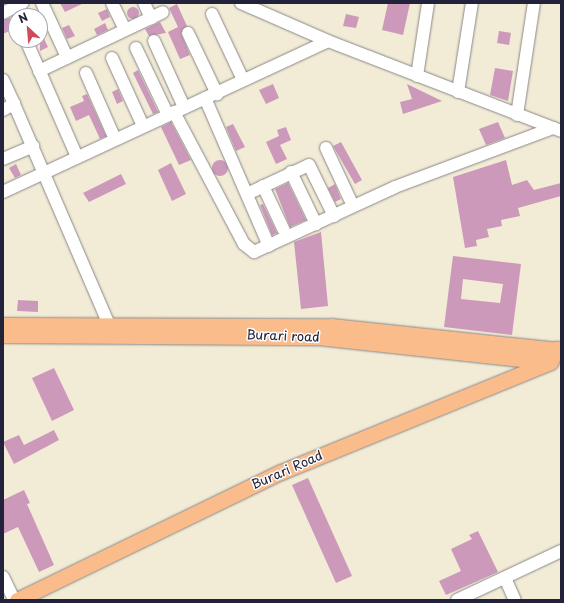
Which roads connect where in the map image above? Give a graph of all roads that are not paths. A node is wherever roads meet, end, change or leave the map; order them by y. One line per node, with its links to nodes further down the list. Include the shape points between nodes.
1 (42, 3): 17 (street)
2 (112, 3): 11 (street)
3 (144, 3): 10 (street)
4 (241, 3): 14 (street)
5 (428, 3): 21 (street)
6 (472, 3): 24 (street)
7 (534, 3): 30 (street)
8 (164, 12): 10 (street)
9 (212, 14): 23 (street)
10 (151, 18): 11 (street)
11 (125, 30): 17 (street)
12 (188, 33): 25 (street)
13 (154, 41): 29 (street)
14 (328, 41): 21 (street); 23 (street)
15 (29, 48): 19 (street)
16 (136, 48): 29 (street)
17 (67, 57): 19 (street)
18 (112, 58): 31 (street)
19 (39, 71): 36 (street)
20 (86, 73): 33 (street)
21 (417, 76): 24 (street)
22 (3, 80): 27 (street)
23 (243, 80): 25 (street)
24 (458, 92): 30 (street)
25 (217, 94): 26 (street)
26 (205, 98): 29 (street); 42 (street)
27 (14, 104): 28 (street); 34 (street)
28 (3, 110)
29 (175, 111): 31 (street); 47 (street, via 246,249 254,252)
30 (518, 115): 32 (street)
31 (143, 126): 33 (street)
32 (557, 129): 43 (street)
33 (115, 139): 36 (street)
34 (33, 146): 37 (street); 38 (street)
35 (326, 148): 43 (street)
36 (77, 157): 38 (street)
37 (3, 159)
38 (45, 172): 41 (street); 49 (street)
39 (291, 172): 40 (street); 44 (street, via 310,165); 45 (street)
40 (263, 186): 42 (street); 46 (street)
41 (3, 192)
42 (247, 194): 47 (street)
43 (353, 206): 44 (street)
44 (334, 216): 45 (street)
45 (316, 224): 46 (street)
46 (287, 237): 47 (street)
47 (269, 246)
48 (3, 325): 49 (main road, Burari road)
49 (112, 330): 50 (main road, Burari road); 51 (main road, Burari road, via 318,337)
50 (3, 335)
51 (557, 356): 56 (main road, Burari Road, via 288,469)
52 (561, 552): 54 (street)
53 (3, 577): 55 (street)
54 (505, 578): 57 (street); 58 (street)
55 (14, 600)
56 (17, 600)
57 (457, 600)
58 (515, 600)

